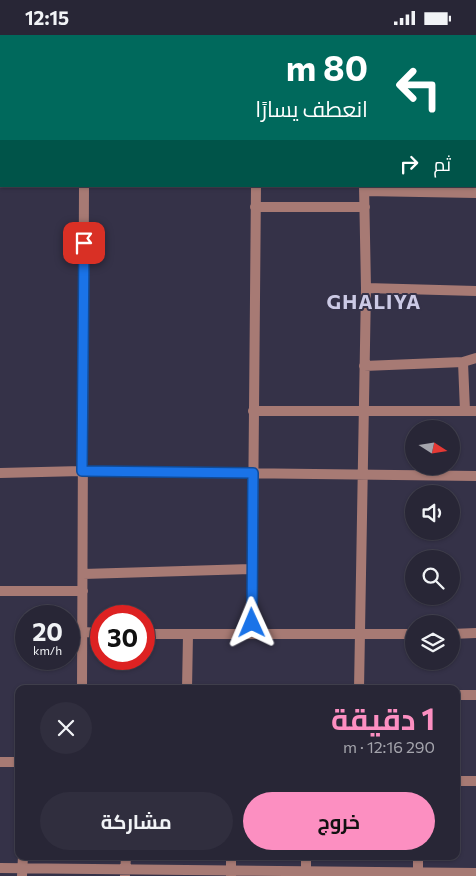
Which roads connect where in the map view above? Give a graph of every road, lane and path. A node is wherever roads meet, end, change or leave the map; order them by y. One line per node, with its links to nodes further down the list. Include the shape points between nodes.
1 (84, 187): 15 (street)
2 (256, 187): 5 (street)
3 (364, 189): 4 (street); 6 (street)
4 (471, 191)
5 (255, 207): 6 (street); 12 (street)
6 (365, 207): 7 (street)
7 (366, 288): 8 (street); 11 (street)
8 (476, 291)
9 (476, 358): 10 (street)
10 (463, 362): 11 (street); 14 (street)
11 (364, 366): 13 (street)
12 (253, 411): 13 (street); 17 (street)
13 (364, 411): 14 (street); 18 (street)
14 (471, 411)
15 (82, 471): 16 (street); 17 (street); 21 (street)
16 (0, 473)
17 (253, 473): 18 (street); 20 (street)
18 (363, 475): 19 (street); 30 (street)
19 (476, 476)
20 (251, 569): 21 (street); 26 (street)
21 (83, 574): 23 (street)
22 (0, 591): 23 (street)
23 (83, 591): 24 (street)
24 (83, 633): 25 (street); 33 (street)
25 (90, 633)
26 (252, 633): 30 (street); 32 (street)
27 (460, 633): 28 (street)
28 (476, 633)
29 (155, 634): 32 (street)
30 (360, 634): 31 (street); 35 (street)
31 (405, 634)
32 (188, 635): 34 (street)
33 (82, 685)
34 (187, 685)
35 (359, 685)
36 (460, 695): 37 (street)
37 (476, 695)
38 (0, 762): 39 (street)
39 (15, 762)
40 (460, 781): 41 (street)
41 (476, 781)
42 (126, 860): 48 (street)
43 (231, 860): 49 (street)
44 (306, 860): 51 (street)
45 (418, 860): 52 (street)
46 (0, 868): 47 (street)
47 (22, 872): 48 (street)
48 (125, 873): 49 (street)
49 (231, 873): 51 (street)
50 (476, 873): 52 (street)
51 (306, 874): 52 (street)
52 (418, 874)

